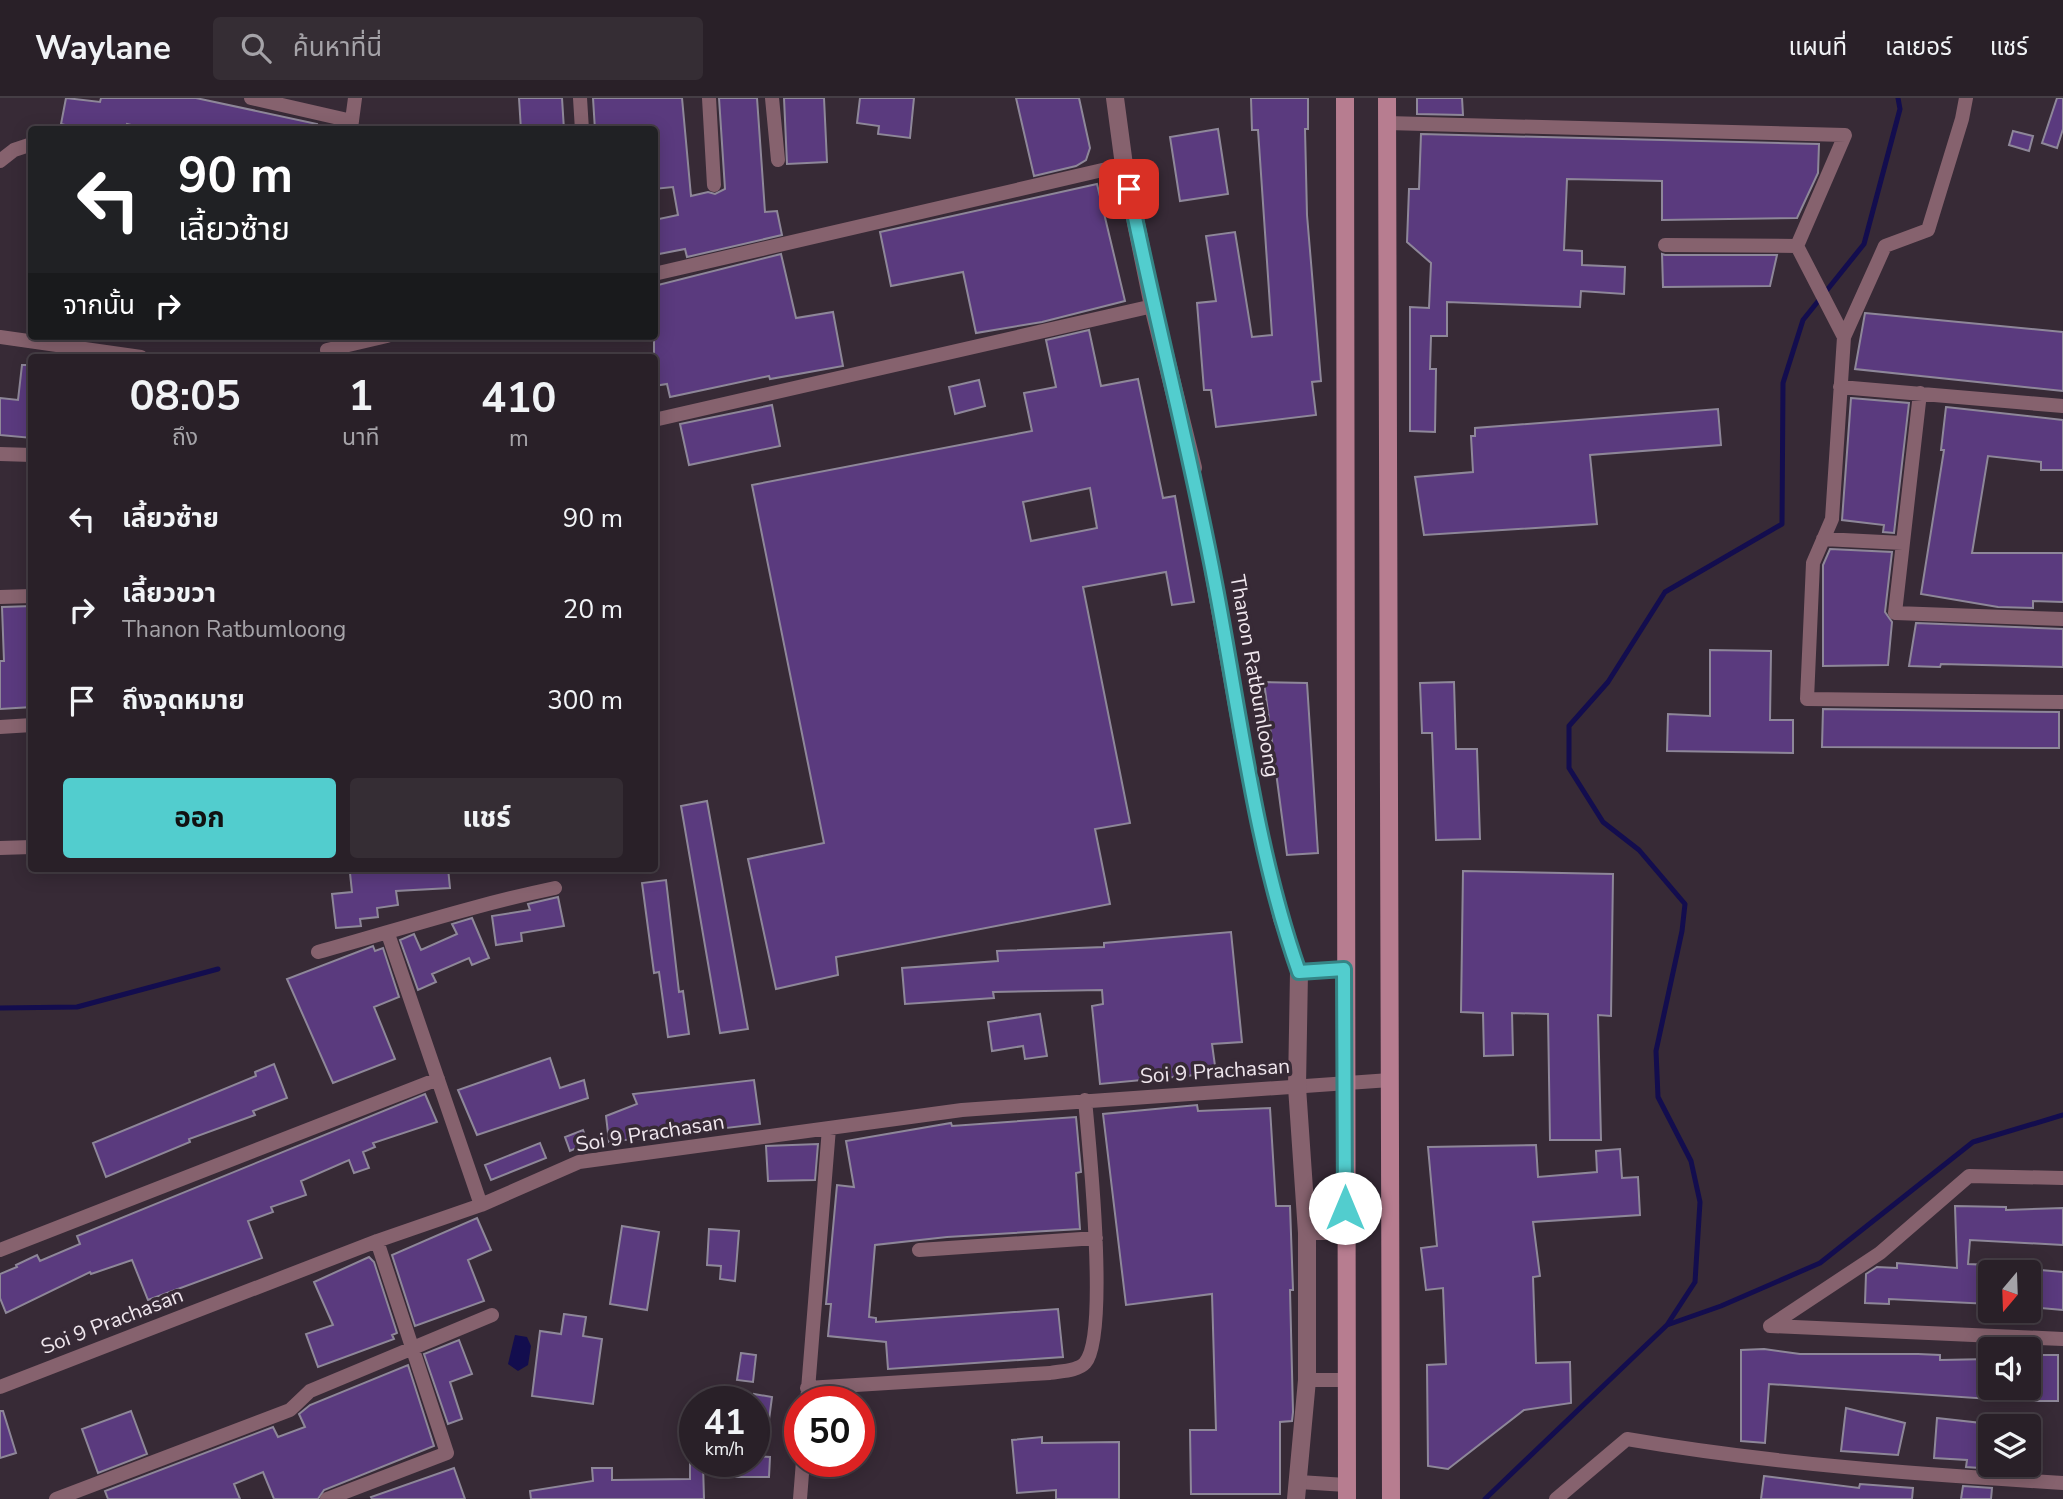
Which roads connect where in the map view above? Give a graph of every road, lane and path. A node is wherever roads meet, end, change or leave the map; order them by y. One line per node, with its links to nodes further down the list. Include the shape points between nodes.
1 (251, 98): 11 (street)
2 (355, 98): 11 (street)
3 (580, 98): 12 (street)
4 (709, 98): 17 (street)
5 (772, 98): 14 (street)
6 (1115, 98): 16 (street, Thanon Ratbumloong)
7 (1345, 98): 47 (main road)
8 (1387, 98): 10 (main road)
9 (1966, 98): 23 (street, via 1928,230 1885,246)
10 (1387, 123): 19 (street, via 1845,135); 50 (main road)
11 (352, 125)
12 (582, 126)
13 (28, 145): 15 (street)
14 (778, 160)
15 (0, 161)
16 (1124, 165): 20 (street); 21 (street, Thanon Ratbumloong)
17 (714, 185)
18 (1665, 245): 19 (street)
19 (1797, 246): 23 (street)
20 (658, 273)
21 (1153, 306): 30 (street); 33 (street, Thanon Ratbumloong)
22 (0, 337): 26 (street)
23 (1844, 337): 27 (street)
24 (367, 340): 25 (street)
25 (326, 348)
26 (120, 354)
27 (1840, 387): 28 (street); 34 (street, via 1832,519)
28 (1920, 393): 29 (street); 35 (street)
29 (2063, 406)
30 (658, 419)
31 (0, 454): 32 (street)
32 (28, 455)
33 (1193, 468): 48 (street, Thanon Ratbumloong, via 1240,734 1280,919)
34 (1823, 539): 35 (street); 39 (street, via 1813,563 1807,699)
35 (1903, 543): 38 (street, via 1895,613)
36 (28, 596): 37 (street)
37 (0, 597)
38 (2063, 619)
39 (2063, 702)
40 (28, 725): 41 (street)
41 (0, 727)
42 (28, 847): 43 (street)
43 (0, 848)
44 (555, 888): 45 (street, via 491,901)
45 (388, 934): 46 (street); 49 (street)
46 (318, 952)
47 (1344, 969): 48 (street); 51 (main road)
48 (1299, 972): 52 (street)
49 (438, 1079): 56 (street); 61 (street)
50 (1390, 1080): 51 (street, Soi 9 Prachasan); 79 (main road)
51 (1345, 1083): 52 (street, Soi 9 Prachasan); 58 (main road)
52 (1297, 1087): 53 (street, Soi 9 Prachasan); 57 (street)
53 (1085, 1100): 54 (street, Soi 9 Prachasan); 59 (street)
54 (829, 1128): 56 (street, Soi 9 Prachasan, via 579,1162); 68 (street)
55 (2063, 1178): 64 (street, via 1969,1177 1880,1253 1770,1326)
56 (481, 1205): 60 (street, Soi 9 Prachasan)
57 (1307, 1233): 58 (street); 66 (street)
58 (1345, 1233): 67 (main road)
59 (1097, 1238): 62 (street); 70 (street, via 1092,1350 1080,1367)
60 (377, 1241): 65 (street); 69 (street, Soi 9 Prachasan)
61 (0, 1250)
62 (919, 1250)
63 (492, 1315): 65 (street)
64 (2063, 1339)
65 (413, 1348): 75 (street, via 447,1453); 76 (street, via 310,1391 290,1410)
66 (1307, 1380): 67 (street); 73 (street)
67 (1346, 1380): 74 (main road)
68 (808, 1386)
69 (0, 1387)
70 (875, 1389)
71 (802, 1477): 78 (street)
72 (2063, 1483): 80 (street, via 1737,1457 1627,1439)
73 (1298, 1491): 74 (street)
74 (1346, 1492)
75 (348, 1495): 77 (street)
76 (56, 1499)
77 (327, 1499)
78 (800, 1499)
79 (1391, 1499)
80 (1556, 1499)

